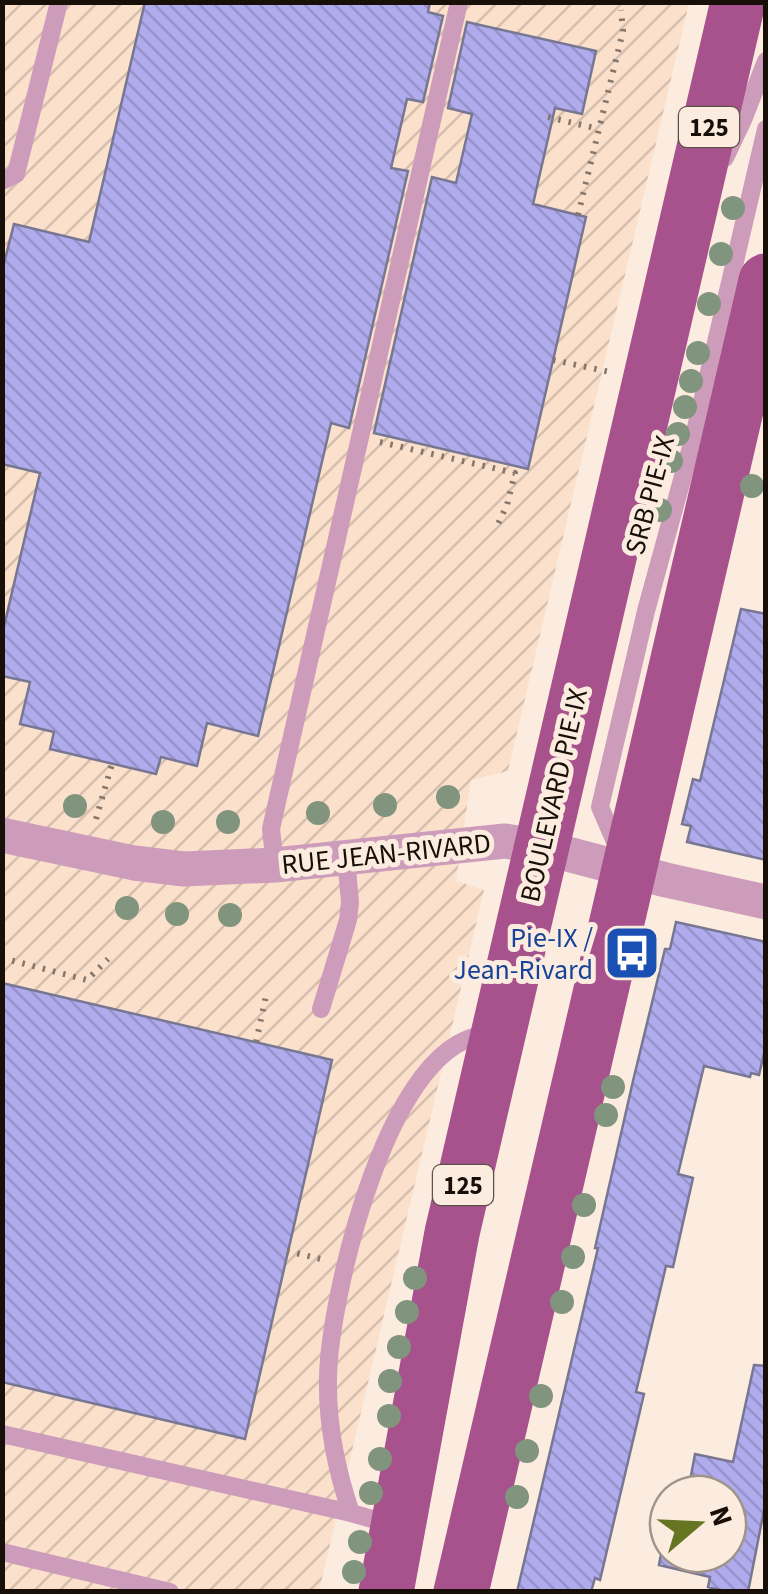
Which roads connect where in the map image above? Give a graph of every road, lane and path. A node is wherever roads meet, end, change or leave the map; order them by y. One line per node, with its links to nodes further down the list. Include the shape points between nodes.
1 (59, 2): 9 (lane, via 16,174)
2 (459, 2): 22 (lane, via 274,811)
3 (738, 2): 11 (main road, BOULEVARD PIE-IX / 125)
4 (621, 10): 7 (path, via 623,32)
5 (766, 61): 11 (lane)
6 (548, 117): 7 (path)
7 (599, 129): 10 (path)
8 (766, 129): 23 (lane, SRB PIE-IX, via 600,807)
9 (2, 181)
10 (578, 215)
11 (680, 250): 20 (main road, BOULEVARD PIE-IX / 125)
12 (766, 281): 23 (main road)
13 (553, 360): 14 (path)
14 (616, 373)
15 (380, 442): 16 (path, via 515,473)
16 (498, 526)
17 (112, 764): 18 (path)
18 (96, 819)
19 (2, 835): 22 (street, RUE JEAN-RIVARD, via 161,868)
20 (541, 847): 21 (street, RUE JEAN-RIVARD, via 491,841); 23 (street, RUE JEAN-RIVARD); 29 (main road, BOULEVARD PIE-IX / 125)
21 (346, 858): 22 (street, RUE JEAN-RIVARD); 28 (lane, via 348,920)
22 (276, 865)
23 (628, 870): 24 (street, RUE JEAN-RIVARD); 38 (main road)
24 (766, 902)
25 (2, 958): 26 (path, via 87,980)
26 (108, 959)
27 (266, 996): 30 (path)
28 (322, 1009)
29 (497, 1035): 34 (main road, BOULEVARD PIE-IX / 125); 34 (lane, via 447,1050 410,1094 359,1214 328,1380 342,1487)
30 (256, 1042)
31 (288, 1252): 32 (path)
32 (319, 1258)
33 (2, 1434): 34 (lane)
34 (375, 1519): 37 (main road, BOULEVARD PIE-IX / 125)
35 (2, 1552): 36 (lane)
36 (170, 1592)
37 (386, 1592)
38 (461, 1592)

